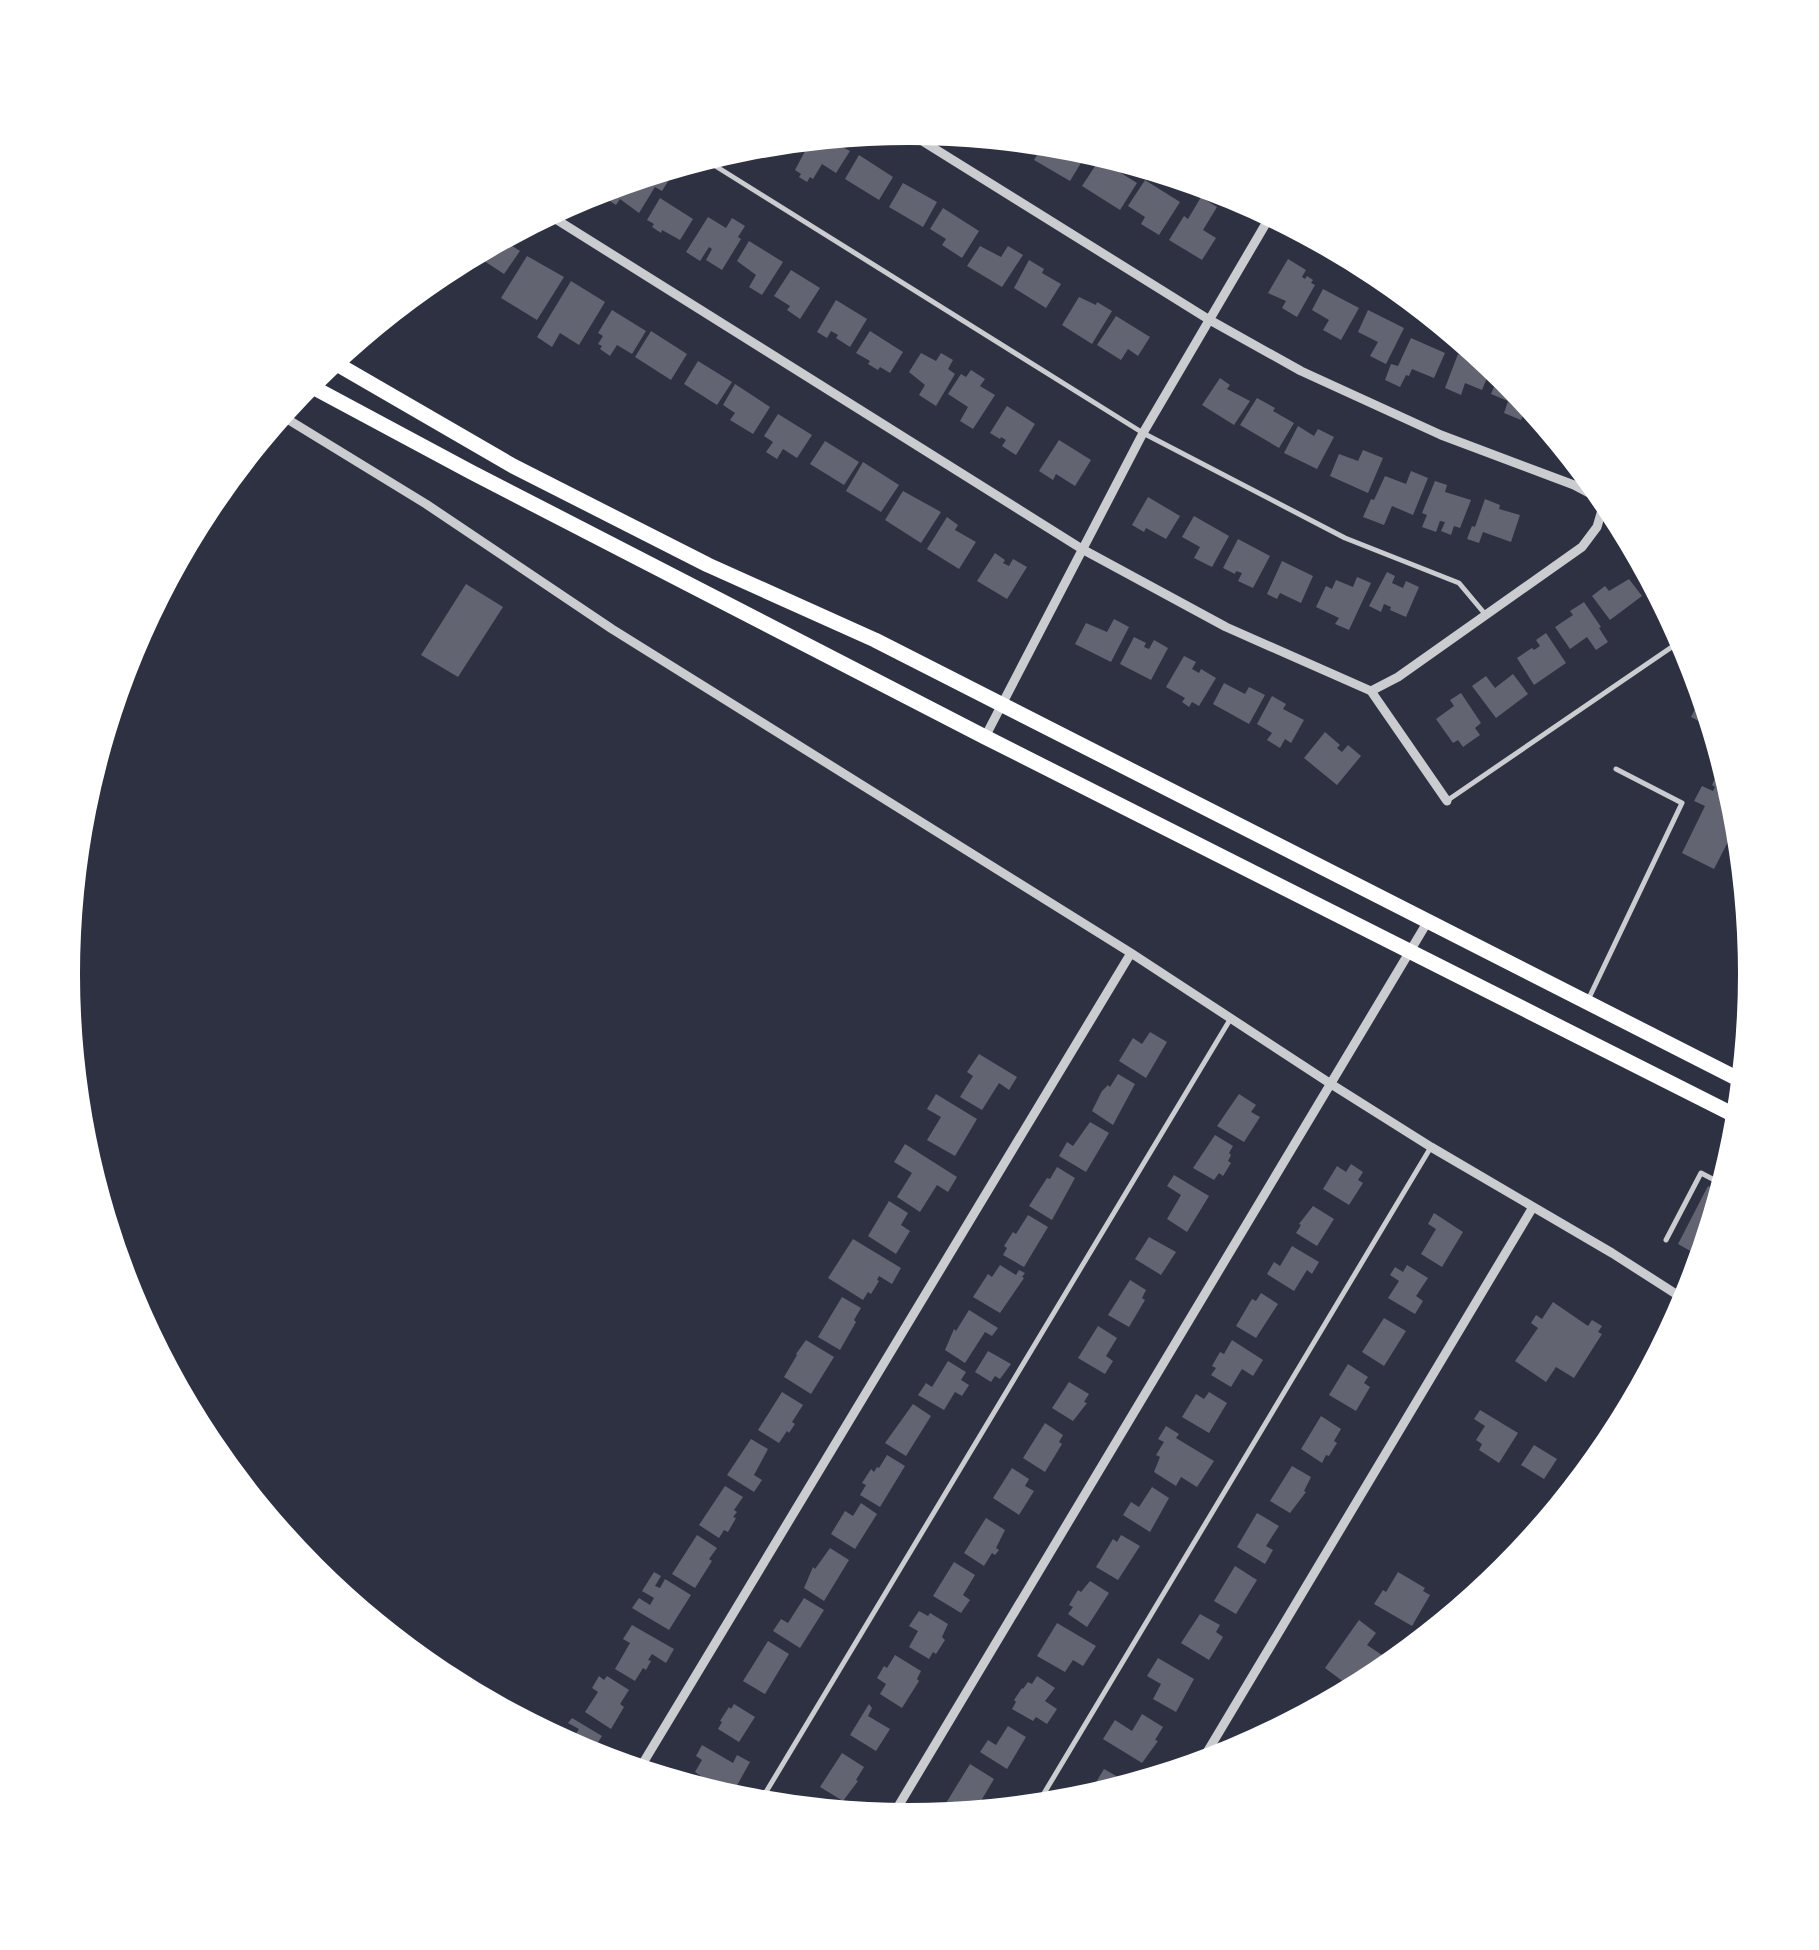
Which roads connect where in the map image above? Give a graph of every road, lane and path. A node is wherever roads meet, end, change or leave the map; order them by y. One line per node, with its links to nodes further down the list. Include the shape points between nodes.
1 (930, 146): 5 (street)
2 (720, 168): 9 (lane)
3 (561, 223): 12 (street)
4 (1264, 226): 5 (street)
5 (1208, 320): 9 (street); 10 (street, via 1372,405)
6 (344, 368): 16 (main road, via 513,466)
7 (321, 391): 17 (main road)
8 (292, 422): 22 (street)
9 (1143, 433): 12 (street); 13 (lane, via 1345,538 1459,583)
10 (1581, 489)
11 (1601, 516): 13 (street, via 1582,546)
12 (1082, 549): 15 (street, via 1226,627); 16 (street)
13 (1487, 616): 15 (street)
14 (1671, 648): 19 (lane)
15 (1371, 690): 19 (street)
16 (1001, 705): 17 (street); 20 (main road)
17 (985, 736): 21 (main road)
18 (1616, 769): 23 (lane, via 1682,803)
19 (1448, 801)
20 (1428, 921): 21 (street); 23 (main road)
21 (1410, 952): 26 (street); 27 (main road)
22 (1131, 953): 24 (street); 34 (street)
23 (1586, 1003): 25 (main road)
24 (1231, 1018): 26 (street); 35 (lane)
25 (1733, 1076)
26 (1331, 1084): 28 (street); 37 (street)
27 (1727, 1112)
28 (1431, 1147): 30 (street); 36 (lane)
29 (1713, 1180): 31 (lane, via 1701,1174)
30 (1533, 1206): 32 (street); 33 (street)
31 (1666, 1240)
32 (1675, 1294)
33 (1210, 1747)
34 (645, 1760)
35 (766, 1792)
36 (1044, 1793)
37 (900, 1804)

